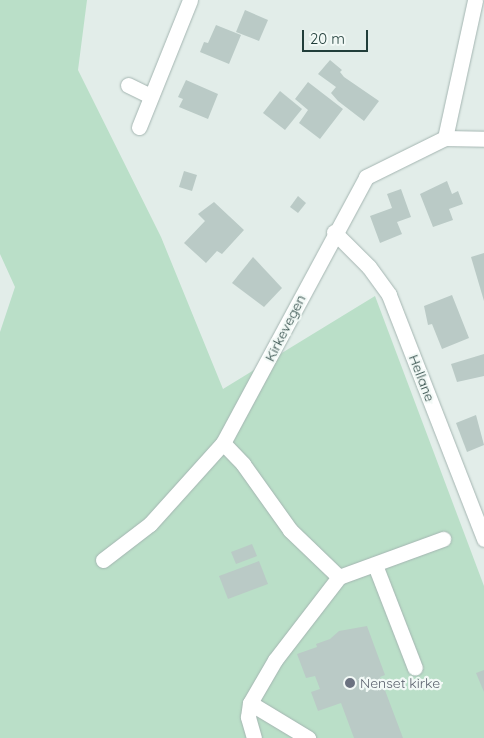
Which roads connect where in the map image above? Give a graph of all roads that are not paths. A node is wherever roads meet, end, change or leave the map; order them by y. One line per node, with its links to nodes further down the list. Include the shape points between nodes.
1 (190, 0): 4 (street)
2 (474, 0): 6 (street)
3 (128, 85): 4 (street)
4 (151, 96): 5 (street)
5 (139, 127)
6 (445, 138): 7 (street, Kirkevegen); 8 (street, Kirkevegen, via 366,177)
7 (484, 139)
8 (334, 232): 9 (street, Kirkevegen); 11 (street, Hellane, via 369,267 389,295)
9 (223, 443): 12 (street, Kirkevegen, via 150,524); 14 (street, via 243,464 290,530)
10 (443, 539): 13 (street)
11 (484, 539)
12 (104, 560)
13 (375, 565): 14 (street); 15 (street)
14 (340, 577): 16 (street, via 275,660)
15 (415, 668)
16 (250, 704): 17 (street, via 248,717); 18 (street)
17 (254, 738)
18 (308, 738)

